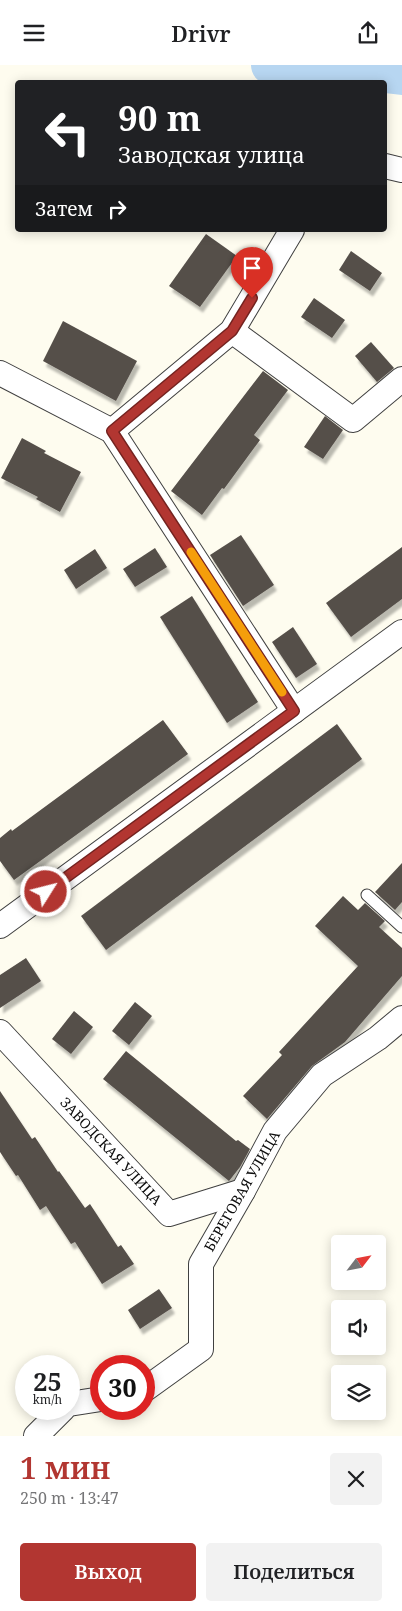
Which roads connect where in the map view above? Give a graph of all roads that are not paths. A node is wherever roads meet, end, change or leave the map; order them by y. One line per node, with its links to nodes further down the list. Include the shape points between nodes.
1 (387, 166): 2 (street)
2 (402, 170)
3 (291, 232): 4 (street)
4 (232, 331): 6 (street, via 353,420); 7 (street)
5 (0, 373): 7 (street)
6 (402, 379)
7 (112, 431): 9 (street)
8 (402, 632): 9 (street)
9 (294, 711): 11 (street)
10 (367, 895): 12 (lane)
11 (0, 926)
12 (402, 927)
13 (402, 1018): 15 (street, БЕРЕГОВАЯ УЛИЦА, via 322,1075 275,1131)
14 (0, 1032): 15 (street, ЗАВОДСКАЯ УЛИЦА, via 169,1214)
15 (244, 1191): 16 (street, БЕРЕГОВАЯ УЛИЦА, via 201,1264 201,1349)
16 (155, 1382)
17 (52, 1420): 18 (street)
18 (36, 1436)

